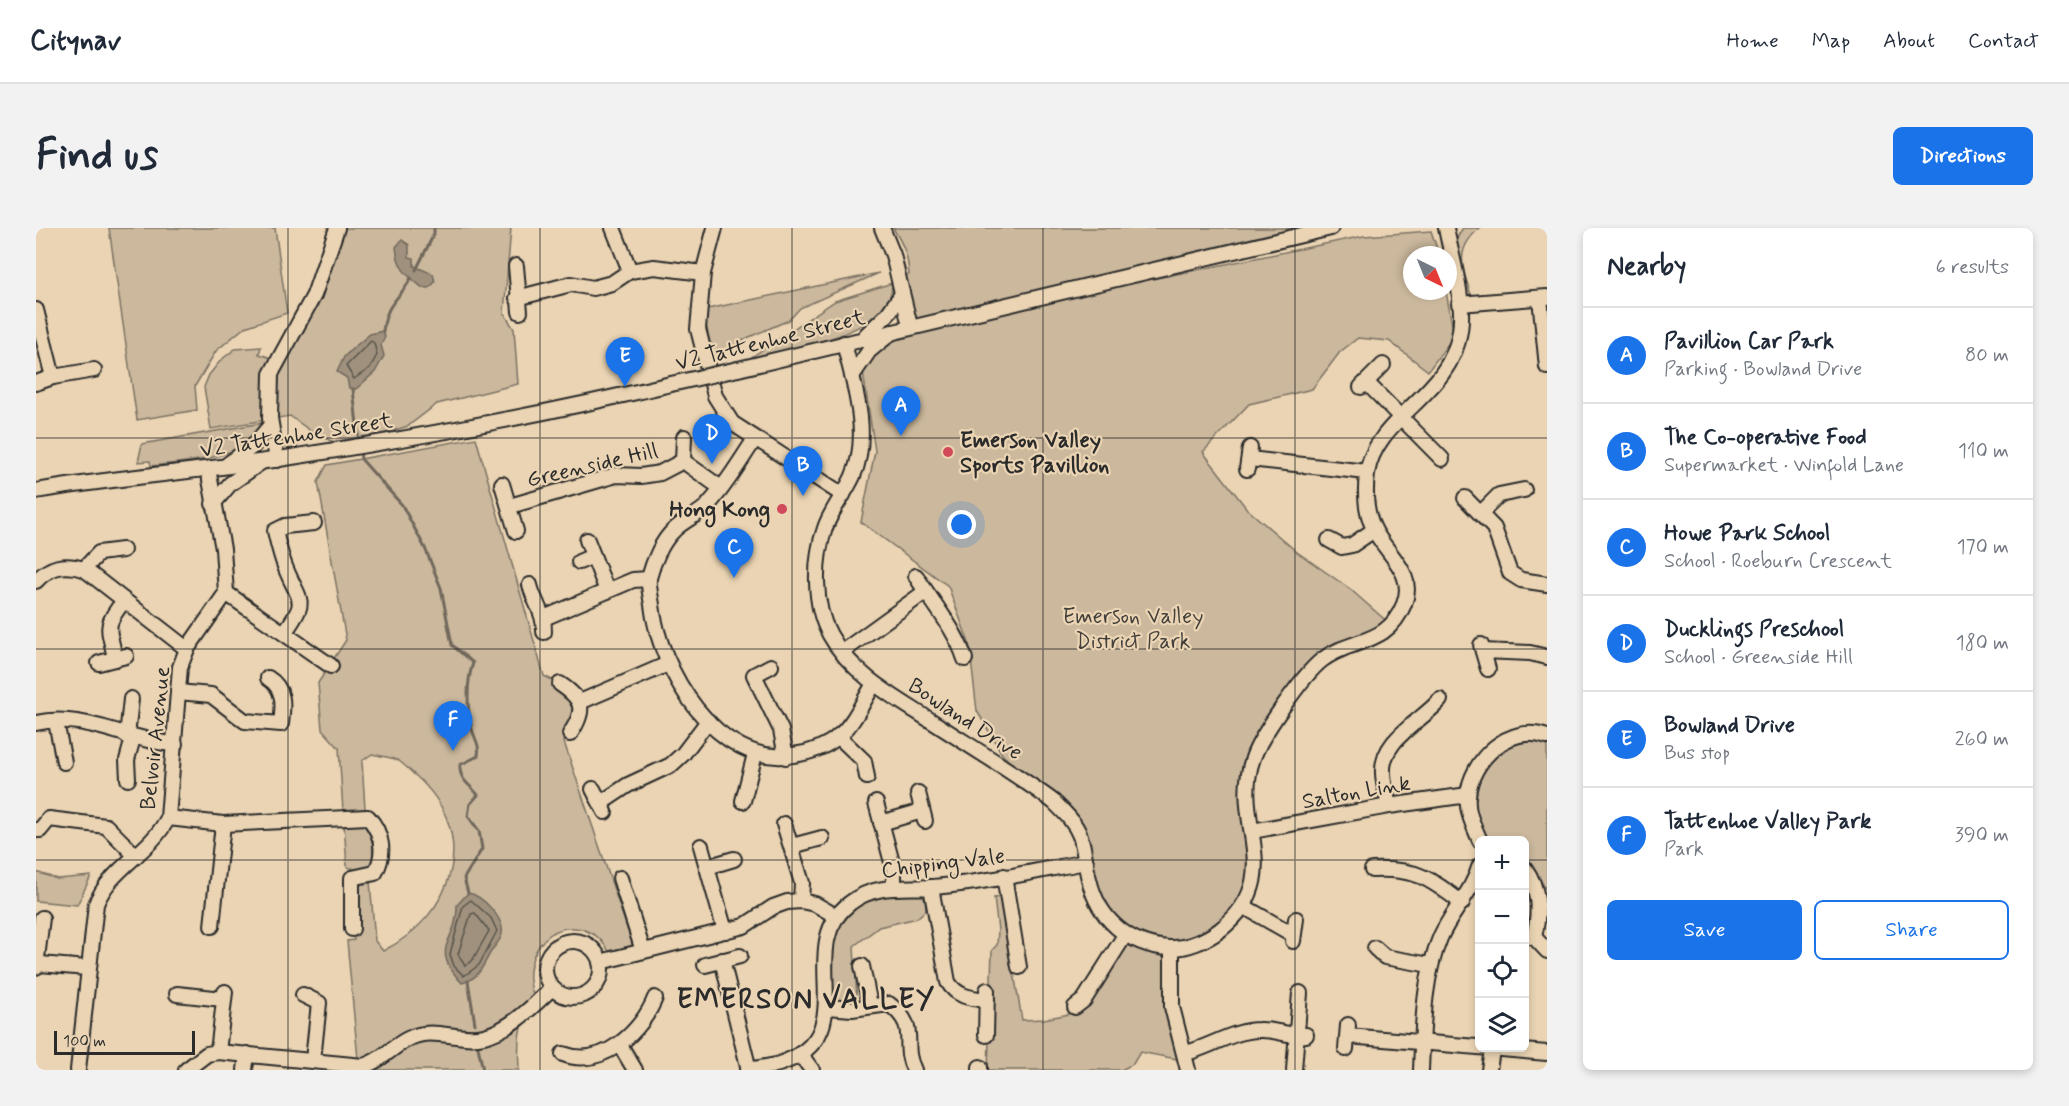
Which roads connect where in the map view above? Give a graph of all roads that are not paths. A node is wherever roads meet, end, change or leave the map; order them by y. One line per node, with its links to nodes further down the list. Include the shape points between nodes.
1 (337, 228): 27 (street, via 314,294 271,374)
2 (612, 228): 8 (street)
3 (715, 228): 9 (street)
4 (882, 228): 10 (street)
5 (1331, 228): 16 (street, V2 Tattenhoe Street)
6 (1451, 232): 13 (street)
7 (516, 266): 12 (street)
8 (630, 271): 9 (street, via 654,267); 12 (street, via 612,283 593,288 572,284)
9 (703, 273): 29 (street, via 698,329 715,396 732,423)
10 (902, 294): 16 (street); 18 (street)
11 (1543, 297): 13 (street); 21 (street)
12 (518, 298): 15 (street)
13 (1459, 304): 26 (street, via 1461,327 1452,358 1442,377)
14 (36, 309): 24 (street)
15 (520, 312)
16 (910, 326): 17 (street, V2 Tattenhoe Street)
17 (896, 329): 18 (street, V2 Tattenhoe Street); 23 (street, via 869,351)
18 (864, 337): 19 (street, V2 Tattenhoe Street)
19 (844, 343): 23 (street, Bowland Drive); 32 (street, V2 Tattenhoe Street, bridge, via 566,409)
20 (1383, 365): 26 (street, via 1363,385)
21 (1547, 367)
22 (94, 370): 24 (street)
23 (852, 376): 42 (street, Bowland Drive, via 861,438 854,474)
24 (53, 377): 25 (street)
25 (36, 382)
26 (1401, 418): 31 (street); 37 (street, via 1379,442)
27 (270, 426): 32 (street); 35 (street, via 253,446)
28 (684, 437): 33 (street, Greenside Hill)
29 (755, 439): 39 (street); 42 (street)
30 (1249, 458): 37 (street)
31 (1442, 459)
32 (277, 460): 34 (street, V2 Tattenhoe Street)
33 (683, 461): 39 (street, Greenside Hill); 45 (street, Greenside Hill, via 660,473 616,475)
34 (262, 462): 35 (street, V2 Tattenhoe Street); 44 (street, via 230,484)
35 (226, 465): 36 (street, V2 Tattenhoe Street)
36 (208, 469): 41 (street, V2 Tattenhoe Street); 44 (street)
37 (1367, 472): 48 (street, via 1368,514)
38 (502, 484): 45 (street)
39 (721, 488): 57 (street, via 706,506 673,530)
40 (1524, 490): 46 (street, via 1499,495)
41 (36, 491)
42 (843, 495): 67 (street, Bowland Drive, via 826,526 817,570 820,604 829,633)
43 (1465, 498): 46 (street)
44 (213, 504): 63 (street)
45 (510, 506): 49 (street)
46 (1481, 513): 60 (street, via 1500,538 1502,558 1509,573 1521,580)
47 (314, 523): 65 (street, via 275,531 286,571 301,601)
48 (1374, 530): 51 (street, via 1342,548); 106 (street, via 1404,574 1406,601 1396,621 1376,637 1339,650 1322,661 1279,716 1254,754 1247,777)
49 (516, 531)
50 (587, 540): 53 (street)
51 (1329, 540)
52 (123, 550): 55 (street, via 99,553)
53 (593, 556): 54 (street); 61 (street)
54 (579, 562)
55 (84, 569): 58 (street, via 57,566); 64 (street)
56 (915, 576): 62 (street)
57 (649, 579): 61 (street, via 633,580); 71 (street, via 655,631)
58 (36, 581)
59 (530, 585): 61 (street, via 544,625)
60 (1547, 585)
61 (608, 591)
62 (925, 592): 67 (street); 69 (street, via 960,642)
63 (226, 593): 65 (street); 66 (street, Belvoir Avenue)
64 (123, 602): 66 (street); 70 (street, via 110,619 108,629 121,658)
65 (284, 633): 72 (street)
66 (187, 649): 78 (street, Belvoir Avenue, via 180,667)
67 (842, 652): 77 (street, Bowland Drive)
68 (1547, 657): 74 (street, via 1482,647)
69 (965, 659)
70 (99, 663)
71 (668, 664): 80 (street); 82 (street, via 685,695)
72 (331, 666)
73 (771, 666): 91 (street, via 753,675 762,704 781,730)
74 (1488, 669)
75 (268, 678): 78 (street, via 278,686 284,700 281,724 245,721 211,695)
76 (560, 684): 80 (street)
77 (874, 684): 86 (street); 113 (street, Bowland Drive, via 1054,802 1068,815 1080,836)
78 (178, 692): 89 (street, Belvoir Avenue)
79 (131, 699): 87 (street)
80 (580, 702): 85 (street, via 580,717)
81 (1438, 708): 100 (street, via 1393,741 1385,755 1383,771)
82 (708, 721): 90 (street, via 731,741); 95 (street, via 671,765 628,785 603,808)
83 (56, 722): 84 (street); 87 (street, via 72,720); 92 (street)
84 (36, 723)
85 (570, 734)
86 (838, 736): 91 (street, via 808,753); 93 (street, via 864,761)
87 (130, 737): 89 (street); 94 (street)
88 (1547, 737): 98 (street, via 1514,736 1494,748 1471,775)
89 (175, 744): 101 (street, Belvoir Avenue)
90 (755, 754): 91 (street); 96 (street)
91 (786, 757)
92 (64, 762)
93 (867, 777)
94 (128, 779)
95 (593, 789)
96 (741, 791)
97 (918, 793): 102 (street, via 924,816)
98 (1468, 795): 100 (street, Salton Link); 107 (street, via 1468,810)
99 (876, 803): 102 (street)
100 (1389, 806): 106 (street, Salton Link)
101 (168, 818): 103 (street); 111 (street, Belvoir Avenue)
102 (881, 823): 120 (street, via 894,870)
103 (223, 824): 128 (street); 129 (street, via 368,817 376,828 381,863 375,873 352,878)
104 (784, 824): 110 (street)
105 (38, 830): 111 (street, via 49,819 106,826)
106 (1252, 831): 124 (street, via 1255,876)
107 (1477, 836)
108 (822, 838): 110 (street)
109 (701, 846): 114 (street)
110 (792, 846): 122 (street, via 802,883)
111 (136, 856): 145 (street, Belvoir Avenue, via 108,881 100,894)
112 (734, 859): 114 (street)
113 (1086, 862): 117 (street, Chipping Vale); 131 (street, Bowland Drive, via 1096,903)
114 (707, 867): 130 (street)
115 (1372, 870): 123 (street, via 1403,864)
116 (1529, 874): 132 (street, via 1539,912)
117 (1004, 876): 121 (street, Chipping Vale); 144 (street, via 1021,947)
118 (620, 878): 135 (street, via 631,895)
119 (1475, 883): 123 (street)
120 (894, 887): 121 (street, Chipping Vale); 125 (street, Chipping Vale, via 868,893)
121 (931, 887): 154 (street, via 948,982 954,992 968,998 987,995)
122 (801, 901): 125 (street); 130 (street, via 773,908 753,922)
123 (1462, 903): 142 (street, via 1442,935)
124 (1243, 906): 127 (street, via 1293,938); 133 (street, via 1215,934 1194,944)
125 (836, 916): 152 (street, via 824,948)
126 (42, 918): 140 (street)
127 (1296, 919)
128 (213, 926)
129 (352, 929)
130 (724, 931): 135 (street)
131 (1125, 935): 133 (street, Bowland Drive); 153 (street, via 1084,1000)
132 (1529, 937): 136 (street)
133 (1172, 948): 163 (street, via 1172,1007)
134 (1375, 948): 142 (street, via 1385,957)
135 (643, 951): 139 (street)
136 (1547, 951)
137 (740, 956): 138 (street)
138 (722, 960): 141 (street); 173 (street)
139 (600, 962): 146 (street, via 599,981 586,994 568,997); 146 (street, via 590,947 573,941 564,943 546,962 547,980)
140 (38, 965): 145 (street)
141 (705, 965)
142 (1430, 965): 157 (street)
143 (862, 966): 151 (street)
144 (1019, 967)
145 (87, 968): 169 (street, Belvoir Avenue)
146 (552, 988): 167 (street, via 527,1011 483,1037 425,1033 363,1066)
147 (1300, 993): 155 (street)
148 (177, 994): 161 (street, via 224,995)
149 (303, 995): 167 (street, via 319,1003)
150 (655, 998): 158 (street, via 654,1018)
151 (870, 1005): 152 (street); 175 (street, via 889,1004 901,1013 908,1026)
152 (828, 1007): 166 (street, via 822,1029)
153 (1075, 1007)
154 (986, 1035)
155 (1302, 1035): 163 (street, via 1261,1029 1244,1031); 177 (street)
156 (1347, 1037): 157 (street)
157 (1423, 1041): 159 (street); 178 (street)
158 (620, 1045): 168 (street); 172 (street)
159 (1475, 1048)
160 (1529, 1051): 164 (street)
161 (218, 1052): 165 (street); 170 (street, via 207,1054)
162 (1492, 1052): 179 (street)
163 (1186, 1053): 176 (street)
164 (1547, 1053)
165 (247, 1054): 167 (street); 171 (street)
166 (800, 1054): 173 (street, via 779,1064); 174 (street)
167 (313, 1060)
168 (567, 1060)
169 (79, 1070)
170 (186, 1070)
171 (245, 1070)
172 (635, 1070)
173 (748, 1070)
174 (812, 1070)
175 (914, 1070)
176 (1188, 1070)
177 (1294, 1070)
178 (1420, 1070)
179 (1489, 1070)

